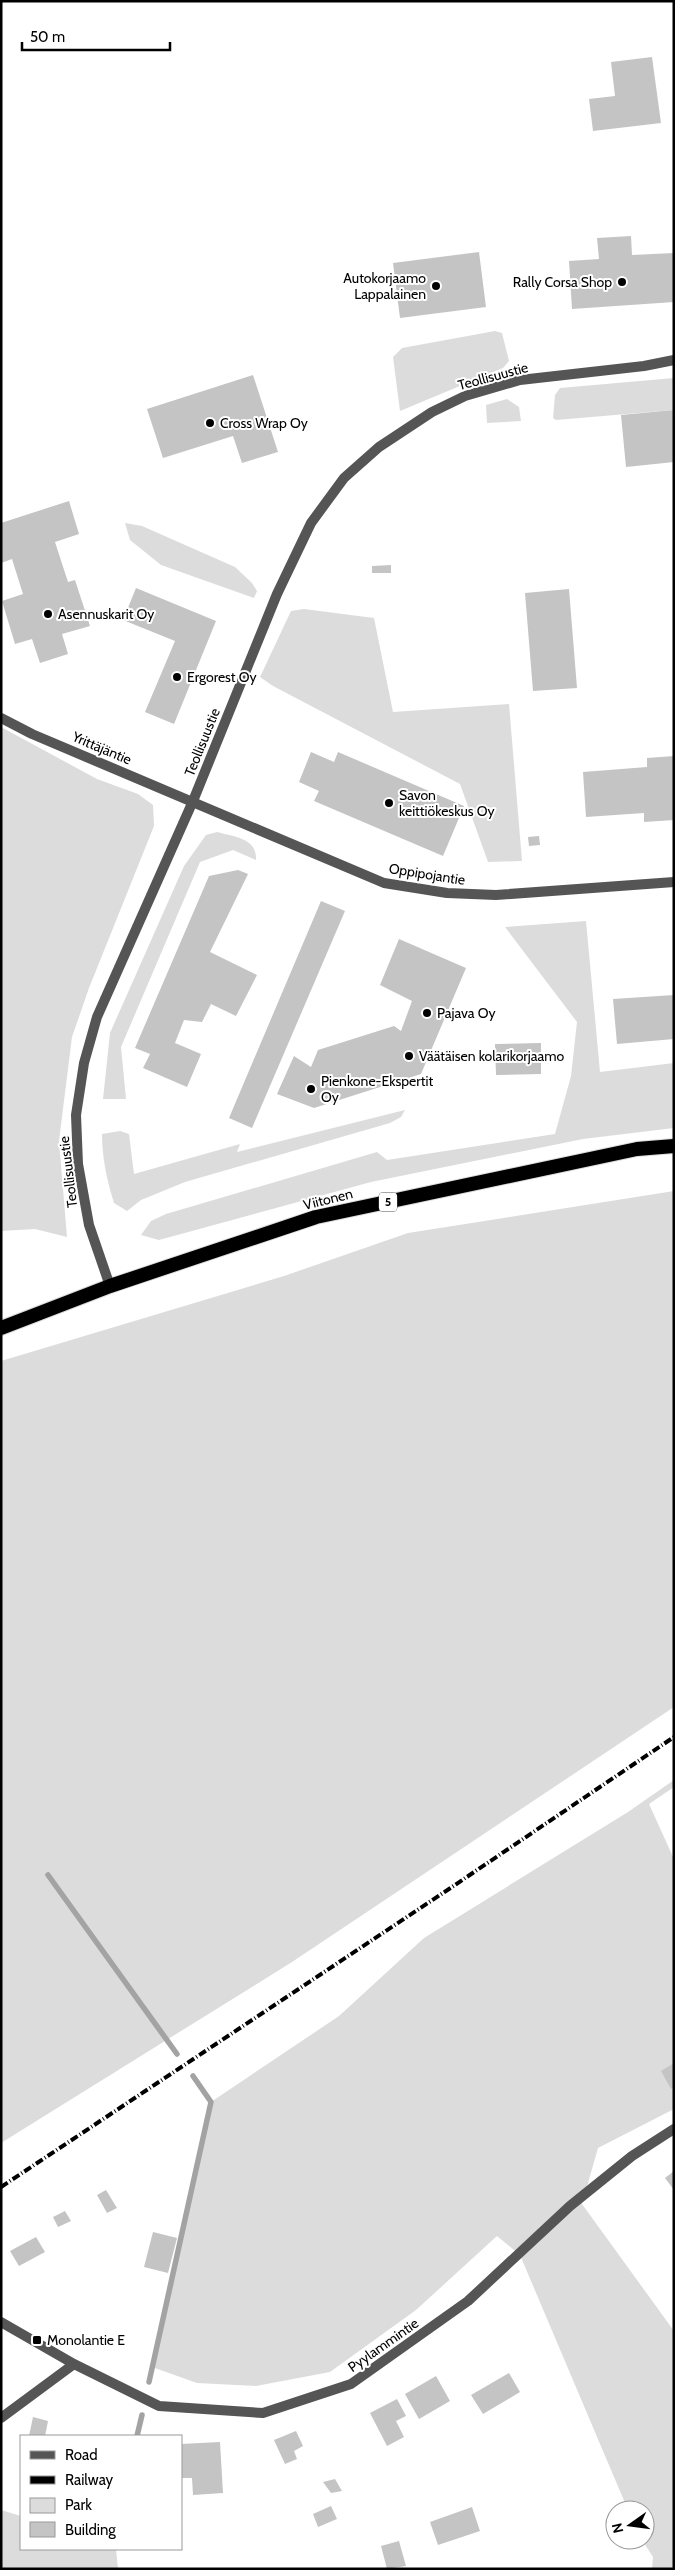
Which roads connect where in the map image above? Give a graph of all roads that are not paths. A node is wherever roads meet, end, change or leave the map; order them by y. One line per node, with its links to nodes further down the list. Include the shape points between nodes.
1 (674, 360): 3 (street, Teollisuustie, via 520,380 476,392 432,412 379,447 344,478 311,524 277,594)
2 (1, 718): 3 (street, Yrittäjäntie)
3 (193, 801): 4 (street, Oppipojantie, via 384,883 446,893 496,895); 6 (street, Teollisuustie, via 97,1016 84,1063 76,1115 78,1164 89,1225)
4 (674, 882)
5 (674, 1146): 6 (highway, Viitonen / 5, via 638,1149 316,1218)
6 (110, 1286): 7 (highway, Viitonen / 5)
7 (1, 1328)
8 (674, 2129): 10 (street, Pyylammintie, via 632,2156 570,2206 468,2301 351,2384 263,2413 253,2413 159,2406)
9 (1, 2322): 10 (street, Pyylammintie)
10 (74, 2364): 11 (street)
11 (1, 2418)

